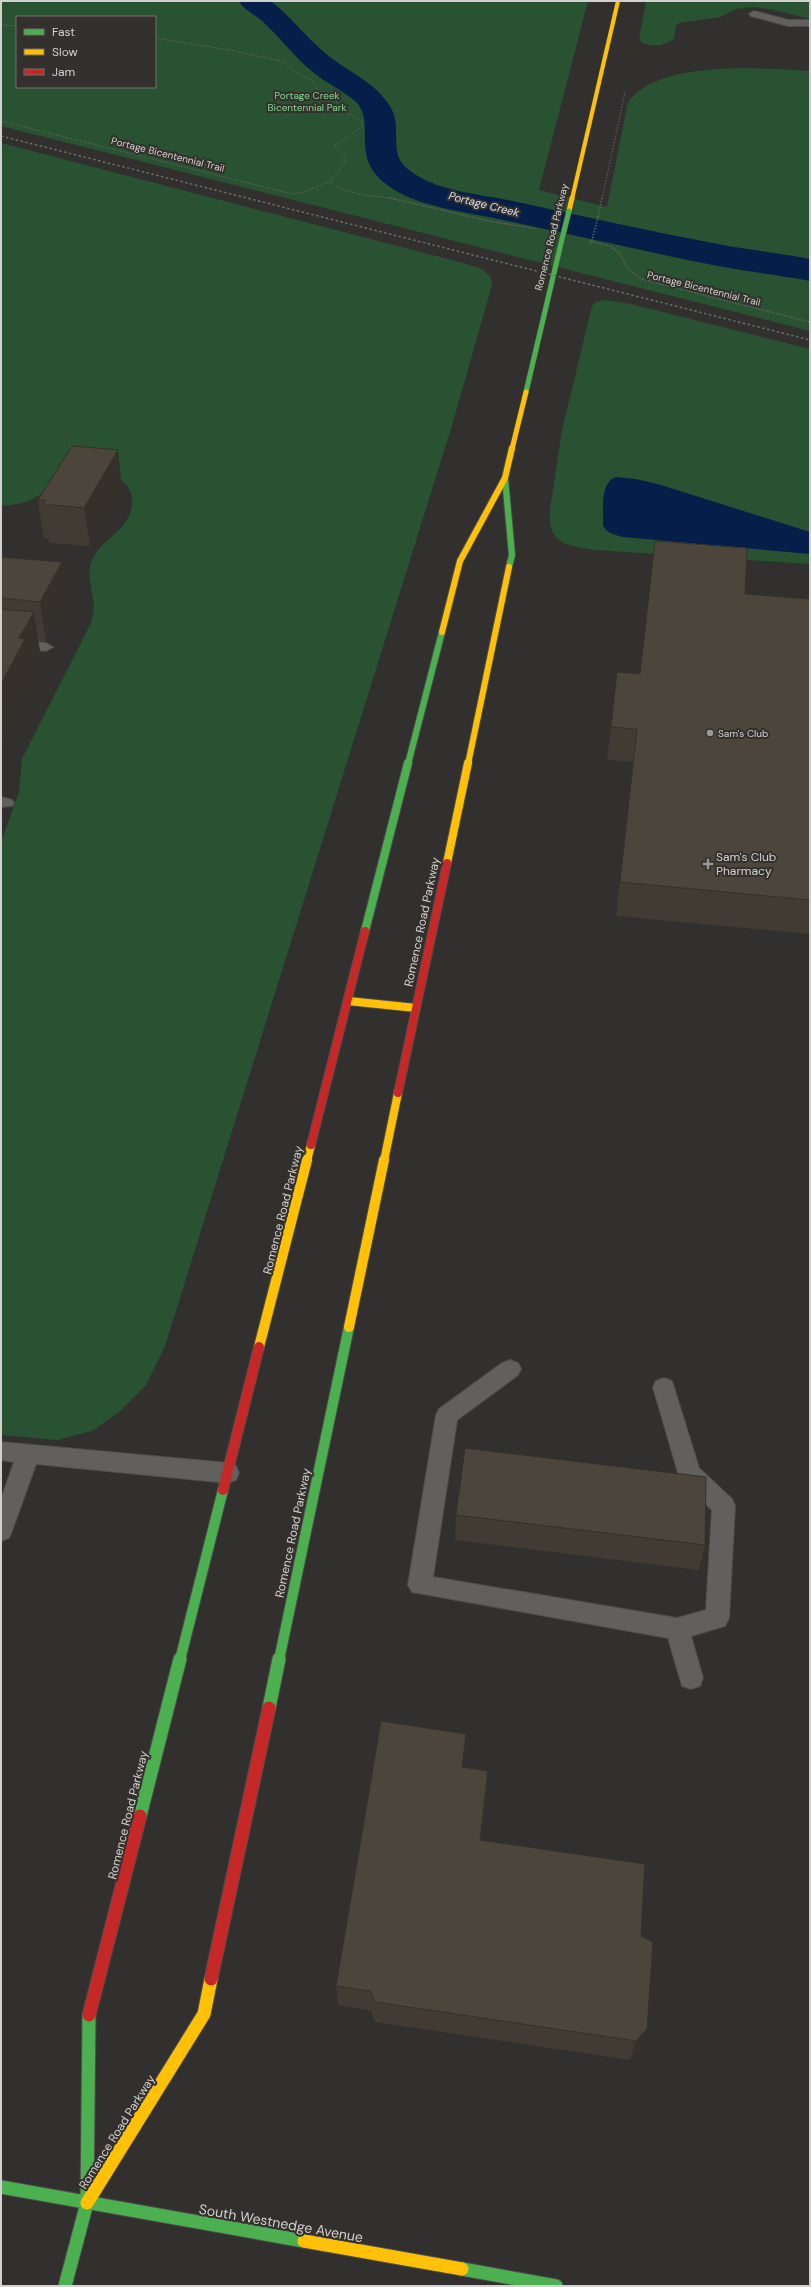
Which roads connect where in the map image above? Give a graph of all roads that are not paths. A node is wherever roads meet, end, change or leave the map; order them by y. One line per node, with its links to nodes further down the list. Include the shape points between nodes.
1 (618, 1): 4 (street, Romence Road Parkway, bridge)
2 (754, 14): 3 (street, via 788,23)
3 (810, 23)
4 (505, 478): 7 (street, Romence Road Parkway, via 460,561); 8 (street, Romence Road Parkway, via 512,555)
5 (1, 642): 6 (lane)
6 (46, 646)
7 (348, 1001): 8 (street); 13 (street, Romence Road Parkway)
8 (416, 1008): 18 (street, Romence Road Parkway, via 204,2014)
9 (510, 1369): 15 (lane, via 447,1416 420,1585)
10 (664, 1386): 15 (lane, via 689,1473 724,1506 717,1618)
11 (1, 1450): 12 (lane)
12 (28, 1454): 13 (lane); 14 (lane)
13 (228, 1473): 18 (street, Romence Road Parkway, via 88,2018)
14 (1, 1531)
15 (677, 1629): 16 (lane)
16 (692, 1678)
17 (1, 2187): 18 (street, South Westnedge Avenue)
18 (87, 2203): 19 (street); 20 (street, South Westnedge Avenue)
19 (65, 2286)
20 (556, 2286)

